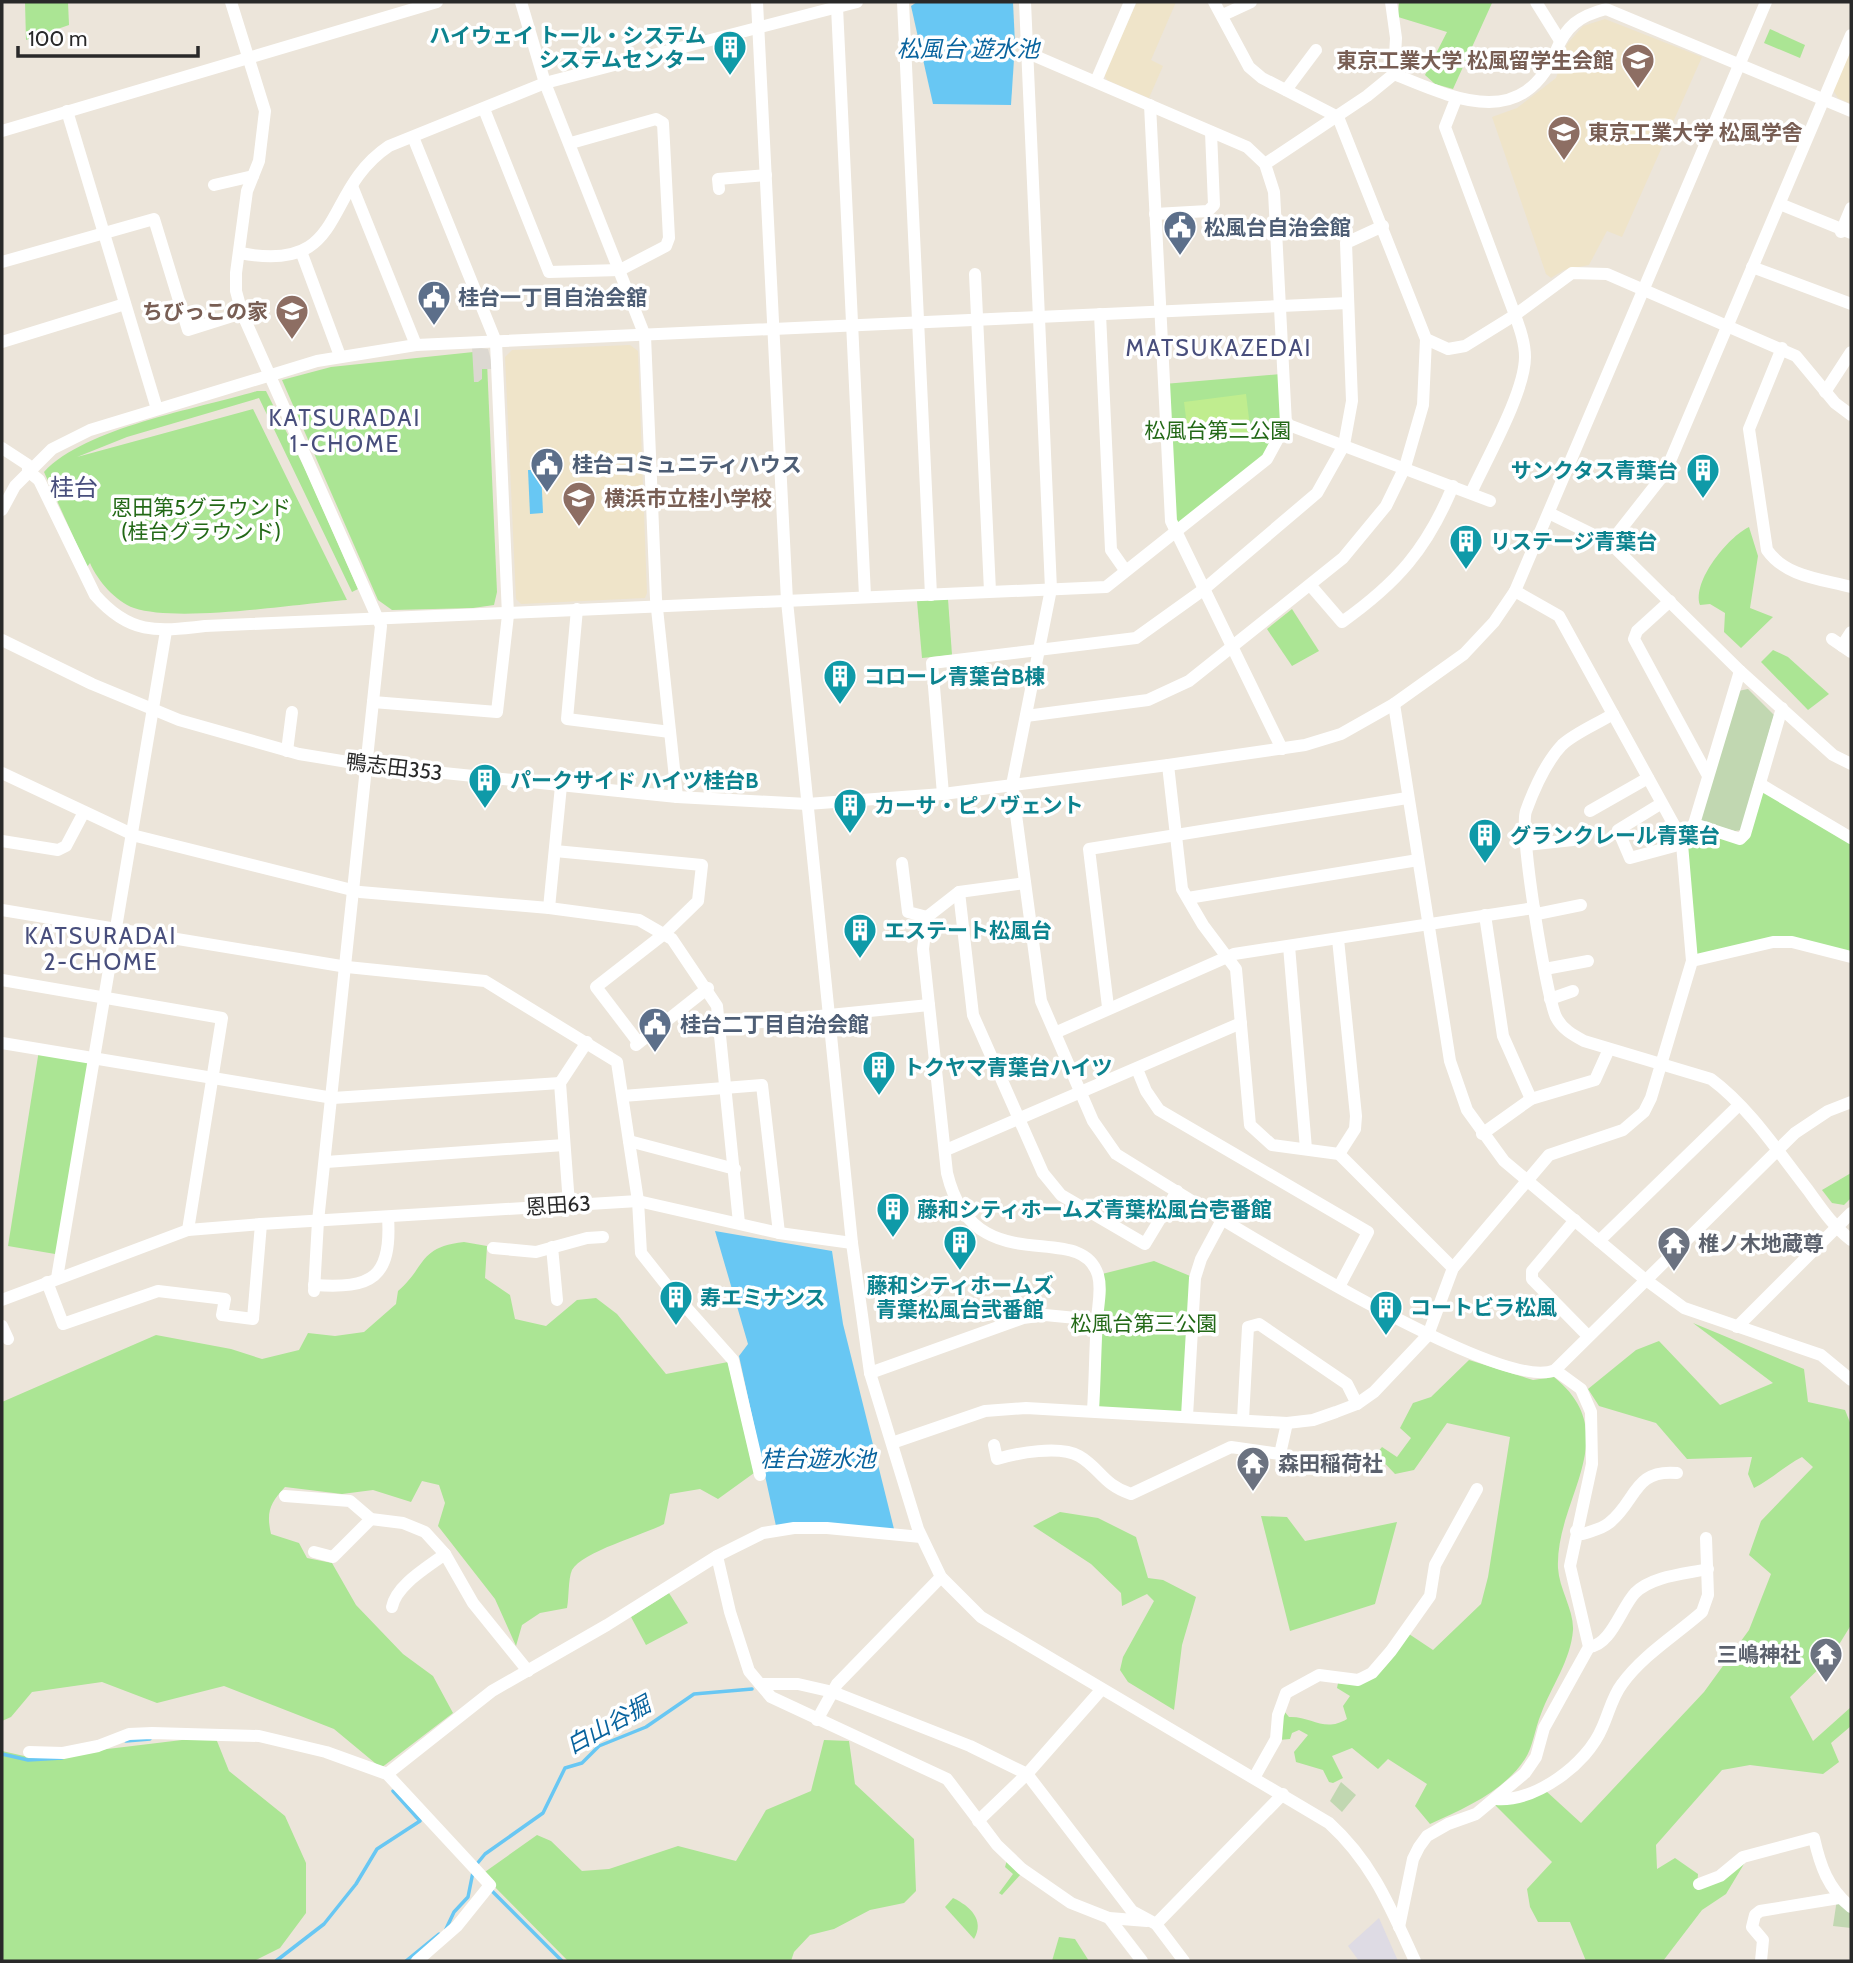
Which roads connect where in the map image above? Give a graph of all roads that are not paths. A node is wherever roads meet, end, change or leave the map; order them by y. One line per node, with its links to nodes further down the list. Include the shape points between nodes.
1 (231, 2): 21 (street)
2 (437, 2): 21 (street)
3 (521, 2): 25 (street)
4 (757, 2): 16 (street)
5 (857, 2): 14 (street)
6 (903, 2): 67 (street)
7 (1026, 2): 20 (street)
8 (1130, 2): 24 (street)
9 (1214, 2): 15 (street)
10 (1251, 2): 15 (street)
11 (1391, 2): 23 (street)
12 (1535, 2): 18 (street)
13 (1766, 2): 22 (street, 鴨志田353)
14 (837, 7): 16 (street); 69 (street)
15 (1223, 15): 26 (street, via 1249,67)
16 (758, 28): 25 (street); 39 (street)
17 (1851, 35): 28 (street)
18 (1559, 39): 22 (street, via 1581,15 1606,9); 27 (street, via 1541,77 1520,95 1483,104)
19 (1316, 50): 26 (street)
20 (1028, 52): 24 (street); 65 (street)
21 (247, 59): 31 (street); 40 (street, via 265,111)
22 (1740, 63): 28 (street); 56 (street, 鴨志田353)
23 (1394, 74): 27 (street); 33 (street)
24 (1096, 81): 29 (street)
25 (545, 83): 30 (street); 37 (street)
26 (1286, 90): 33 (street)
27 (1456, 99): 64 (street, via 1445,127)
28 (1824, 100): 32 (street); 44 (street)
29 (1150, 105): 35 (street); 46 (street)
30 (484, 109): 36 (street); 54 (street, via 549,272)
31 (67, 111): 34 (street); 48 (street)
32 (1851, 111)
33 (1338, 117): 38 (street); 47 (street)
34 (2, 131)
35 (1211, 132): 38 (street, via 1247,147); 46 (street, via 1214,205 1208,211)
36 (413, 137): 43 (street, via 368,160); 74 (street)
37 (571, 143): 54 (street); 54 (street, via 656,119 663,123 669,239 666,246)
38 (1265, 164): 60 (street, via 1274,191)
39 (766, 175): 41 (street); 70 (street)
40 (253, 176): 42 (street); 50 (street)
41 (718, 179)
42 (214, 185)
43 (352, 186): 51 (street, via 321,237); 75 (street)
44 (1780, 204): 49 (street); 53 (street)
45 (1851, 208): 49 (street)
46 (1155, 214): 61 (street)
47 (1383, 226): 57 (street, via 1346,243); 72 (street)
48 (105, 233): 52 (street); 58 (street); 62 (street, via 155,219 188,330)
49 (1846, 233)
50 (240, 253): 51 (street, via 271,259); 62 (street, via 236,291)
51 (302, 254): 78 (street)
52 (2, 262)
53 (1752, 267): 59 (street); 68 (street)
54 (620, 270): 71 (street)
55 (975, 274): 66 (street)
56 (1642, 289): 64 (street, via 1607,274 1572,274); 68 (street); 92 (street, 鴨志田353)
57 (1348, 303): 60 (street); 84 (street, via 1352,401)
58 (125, 304): 73 (street); 81 (street)
59 (1851, 304)
60 (1280, 305): 61 (street); 83 (street)
61 (1161, 311): 63 (street); 93 (street)
62 (242, 313): 79 (street)
63 (1100, 314): 65 (street); 95 (street, via 1111,550)
64 (1516, 315): 72 (street, via 1465,346 1448,349); 89 (street, via 1525,360 1516,392)
65 (1040, 318): 66 (street); 98 (street)
66 (978, 321): 67 (street); 100 (street)
67 (919, 324): 69 (street); 102 (street)
68 (1728, 325): 76 (street); 94 (street, via 1665,473)
69 (852, 326): 70 (street); 103 (street)
70 (774, 329): 71 (street); 104 (street)
71 (645, 336): 74 (street); 106 (street)
72 (1426, 339): 86 (street, via 1423,405)
73 (2, 342)
74 (496, 342): 75 (street); 108 (street)
75 (416, 345): 78 (street)
76 (1782, 348): 80 (street, via 1796,356); 96 (street, via 1749,429 1766,550 1792,572)
77 (1851, 352): 80 (street)
78 (341, 356): 79 (street)
79 (270, 376): 81 (street); 109 (street)
80 (1825, 392): 82 (street)
81 (157, 409): 87 (street, via 90,430 52,449)
82 (1851, 415)
83 (1286, 424): 84 (street); 93 (street, via 1267,459)
84 (1344, 445): 86 (street); 99 (street, via 1317,493)
85 (2, 448): 87 (street)
86 (1405, 467): 88 (street); 97 (street, via 1378,516 1354,547)
87 (29, 471): 91 (street); 110 (street, via 39,480 94,595 129,625)
88 (1453, 486): 89 (street); 97 (street, via 1417,556 1383,592 1342,622)
89 (1471, 493): 90 (street)
90 (1490, 501)
91 (2, 510)
92 (1549, 513): 94 (street); 101 (street, 鴨志田353)
93 (1175, 531): 95 (street); 99 (street)
94 (1610, 543): 105 (street)
95 (1125, 570): 98 (street, via 1106,587)
96 (1850, 583)
97 (1311, 586): 114 (street)
98 (1051, 589): 100 (street); 115 (street)
99 (1203, 590): 114 (street); 115 (street, via 1136,638)
100 (990, 591): 102 (street)
101 (1515, 592): 118 (street, 鴨志田353, via 1464,654); 122 (street, via 1559,616)
102 (931, 595): 103 (street)
103 (865, 596): 104 (street)
104 (787, 601): 106 (street); 140 (street)
105 (1670, 601): 116 (street); 131 (street, via 1634,639)
106 (657, 606): 107 (street); 124 (street)
107 (577, 609): 108 (street); 124 (street, via 567,719)
108 (508, 615): 109 (street); 117 (street, via 497,712)
109 (380, 619): 110 (street); 117 (street)
110 (166, 631): 120 (street)
111 (1851, 632): 113 (street)
112 (2, 640): 120 (street, 鴨志田353 / 鴨志田353)
113 (1842, 646)
114 (1232, 650): 123 (street, via 1189,681 1148,700); 125 (street)
115 (1039, 652): 123 (street); 136 (street, via 932,663)
116 (1740, 671): 119 (street); 131 (street)
117 (373, 702): 128 (street)
118 (1394, 704): 125 (street, 鴨志田353, via 1341,734); 138 (street)
119 (1782, 708): 127 (street, via 1833,755); 133 (street)
120 (151, 709): 126 (street, 鴨志田353 / 鴨志田353); 144 (street)
121 (292, 712): 126 (street)
122 (1613, 714): 132 (street); 150 (street, via 1563,744 1550,761 1525,813)
123 (1026, 716): 134 (street)
124 (670, 732): 137 (street)
125 (1282, 749): 129 (street, 鴨志田353)
126 (287, 751): 128 (street, 鴨志田353 / 鴨志田353)
127 (1851, 764)
128 (366, 765): 135 (street, 鴨志田353 / 鴨志田353); 155 (street)
129 (1168, 765): 134 (street, 鴨志田353); 145 (street)
130 (2, 773): 142 (street)
131 (1707, 774): 143 (street)
132 (1648, 778): 139 (street); 141 (street)
133 (1760, 784): 143 (street, via 1740,839); 146 (street)
134 (1013, 785): 136 (street, 鴨志田353); 154 (street)
135 (561, 786): 137 (street, 鴨志田353 / 鴨志田353); 151 (street)
136 (943, 794): 140 (street, 鴨志田353)
137 (677, 797): 140 (street, 鴨志田353 / 鴨志田353)
138 (1407, 798): 145 (street); 152 (street)
139 (1662, 803): 149 (street); 149 (street, via 1618,830 1630,858)
140 (807, 804): 182 (street)
141 (1590, 811)
142 (84, 812): 144 (street); 148 (street, via 66,846 58,850)
143 (1694, 824): 149 (street)
144 (131, 833): 155 (street); 165 (street)
145 (1176, 835): 157 (street, via 1182,889); 181 (street, via 1089,849)
146 (1851, 838)
147 (1573, 840): 150 (street)
148 (2, 841)
149 (1682, 844): 172 (street)
150 (1526, 845): 161 (street)
151 (555, 851): 159 (street); 166 (street, via 702,865 698,901)
152 (1418, 860): 157 (street); 164 (street)
153 (902, 863): 163 (street, via 908,912)
154 (1025, 883): 156 (street); 185 (street, via 1038,988)
155 (355, 888): 159 (street); 173 (street)
156 (959, 892): 163 (street); 201 (street, via 973,1015)
157 (1188, 898): 169 (street)
158 (1581, 905): 161 (street)
159 (549, 908): 166 (street, via 639,920)
160 (2, 910): 165 (street)
161 (1535, 911): 162 (street); 174 (street)
162 (1485, 915): 164 (street); 198 (street, via 1503,1036)
163 (927, 918): 180 (street, via 923,949)
164 (1428, 922): 167 (street); 202 (street, via 1450,1061 1467,1110)
165 (116, 930): 173 (street); 178 (street)
166 (663, 934): 176 (street, via 672,939); 176 (street, via 596,987 637,1043)
167 (1338, 939): 168 (street); 208 (street, via 1356,1116 1355,1129)
168 (1289, 946): 169 (street); 205 (street)
169 (1229, 956): 181 (street); 183 (street, via 1236,969)
170 (1851, 957): 172 (street, via 1792,942 1773,942)
171 (1588, 961): 174 (street)
172 (1692, 961): 190 (street)
173 (347, 967): 186 (street, via 485,981); 197 (street)
174 (1545, 969): 179 (street)
175 (2, 980): 178 (street)
176 (708, 988): 184 (street)
177 (1573, 991): 179 (street)
178 (104, 997): 189 (street); 192 (street, via 222,1018)
179 (1550, 999): 188 (street, via 1557,1019 1569,1033)
180 (929, 1005): 182 (street); 206 (street)
181 (1108, 1007): 185 (street)
182 (828, 1016): 184 (street); 228 (street)
183 (1241, 1023): 191 (street); 205 (street, via 1250,1125 1272,1145)
184 (721, 1026): 194 (street)
185 (1057, 1032): 195 (street)
186 (587, 1042): 193 (street); 196 (street, via 619,1060)
187 (2, 1044): 189 (street)
188 (1609, 1049): 190 (street); 198 (street, via 1595,1080)
189 (93, 1058): 192 (street); 233 (street)
190 (1661, 1065): 200 (street, via 1711,1079); 211 (street, via 1651,1098 1633,1124 1549,1155)
191 (1137, 1069): 195 (street); 234 (street, via 1159,1110 1367,1232)
192 (215, 1078): 197 (street); 223 (street)
193 (560, 1083): 197 (street); 204 (street)
194 (727, 1086): 196 (street); 210 (street); 224 (street, via 762,1085)
195 (1082, 1092): 201 (street); 212 (street, via 1093,1121 1116,1154)
196 (623, 1096): 203 (street)
197 (333, 1098): 209 (street)
198 (1531, 1100): 202 (street)
199 (1851, 1102): 207 (street, via 1811,1120)
200 (1739, 1105): 207 (street); 227 (street)
201 (1019, 1120): 206 (street); 212 (street, via 1043,1173 1061,1195 1145,1244)
202 (1482, 1135): 211 (street)
203 (629, 1141): 210 (street); 213 (street)
204 (564, 1145): 209 (street); 214 (street)
205 (1306, 1149): 208 (street)
206 (946, 1150): 237 (street, via 953,1197 979,1230 1009,1243 1076,1251 1090,1264 1098,1275)
207 (1777, 1150): 222 (street); 232 (street)
208 (1339, 1154): 231 (street)
209 (326, 1162): 219 (street)
210 (734, 1169): 220 (street)
211 (1526, 1180): 218 (street); 231 (street)
212 (1177, 1191): 217 (street)
213 (638, 1201): 214 (street, 恩田63 / 恩田63); 220 (street, 恩田63 / 恩田63); 252 (street, via 641,1253 733,1360)
214 (569, 1204): 216 (street, 恩田63 / 恩田63)
215 (1851, 1213): 222 (street)
216 (388, 1217): 219 (street, 恩田63 / 恩田63); 219 (street, via 388,1254 382,1269 349,1286 314,1288)
217 (1223, 1218): 234 (street); 246 (street, via 1195,1278)
218 (1575, 1220): 227 (street); 240 (street, via 1532,1271 1532,1279)
219 (318, 1221): 221 (street, 恩田63 / 恩田63)
220 (739, 1223): 224 (street, 恩田63 / 恩田63)
221 (261, 1224): 223 (street, 恩田63); 233 (street, via 253,1319 222,1315 225,1299 158,1291 63,1324)
222 (1836, 1228): 226 (street); 238 (street)
223 (188, 1230): 233 (street, 恩田63)
224 (779, 1233): 228 (street, 恩田63 / 恩田63)
225 (603, 1237): 229 (street)
226 (1851, 1240)
227 (1599, 1241): 232 (street)
228 (852, 1243): 242 (street)
229 (552, 1247): 230 (street, via 536,1252); 236 (street)
230 (493, 1248)
231 (1452, 1268): 239 (street)
232 (1647, 1279): 238 (street, via 1684,1308); 240 (street)
233 (52, 1280): 235 (street, 恩田63)
234 (1339, 1285): 239 (street)
235 (2, 1300)
236 (557, 1300)
237 (1097, 1320): 242 (street, via 1045,1315 1023,1318); 245 (street)
238 (1737, 1326): 243 (street, via 1821,1355)
239 (1428, 1335): 241 (street, via 1517,1371 1547,1374); 244 (street, via 1393,1375)
240 (1588, 1336): 241 (street)
241 (1555, 1370): 256 (street, via 1581,1389 1591,1412 1592,1464)
242 (870, 1373): 249 (street)
243 (1851, 1380)
244 (1357, 1404): 247 (street, via 1347,1384 1259,1324 1248,1327); 248 (street, via 1313,1420)
245 (1093, 1410): 246 (street); 249 (street, via 985,1411)
246 (1187, 1416): 247 (street)
247 (1243, 1419): 248 (street)
248 (1287, 1423): 250 (street, via 1280,1454 1231,1447 1131,1494 1113,1488 1078,1455 1045,1451 997,1459)
249 (892, 1443): 257 (street)
250 (994, 1445)
251 (1677, 1473): 256 (street, via 1654,1473 1645,1478 1611,1522 1583,1534)
252 (760, 1475)
253 (1477, 1489): 272 (street, via 1435,1565 1430,1596 1391,1651 1372,1673 1358,1680 1319,1675 1286,1693 1276,1740)
254 (285, 1496): 255 (street, via 350,1501)
255 (371, 1519): 258 (street, via 333,1557); 259 (street, via 403,1523 425,1532)
256 (1576, 1531): 263 (street, via 1570,1566)
257 (921, 1538): 260 (street, via 794,1528 763,1533); 261 (street)
258 (314, 1552)
259 (445, 1554): 262 (street, via 413,1578 394,1598); 264 (street, via 473,1604)
260 (717, 1556): 264 (street); 265 (street, via 749,1671)
261 (941, 1577): 266 (street, via 981,1617); 267 (street)
262 (392, 1607)
263 (1589, 1647): 274 (street, via 1544,1728 1536,1757); 274 (street, via 1601,1643 1635,1593 1646,1585 1708,1569 1708,1595 1702,1612 1622,1684 1597,1737 1567,1773 1518,1796)
264 (528, 1671): 270 (street, via 492,1691)
265 (760, 1684): 267 (street, via 798,1684); 268 (street, via 780,1703)
266 (1101, 1690): 271 (street); 272 (street)
267 (833, 1692): 268 (street); 271 (street, via 970,1746)
268 (817, 1720): 275 (street, via 947,1779)
269 (29, 1752): 270 (street, via 73,1751 129,1734 259,1736 326,1752)
270 (387, 1774): 282 (street, via 489,1885 457,1926)
271 (1027, 1774): 275 (street); 280 (street, via 1132,1911)
272 (1255, 1778): 273 (street)
273 (1283, 1794): 280 (street); 281 (street, via 1329,1823 1352,1844 1369,1866)
274 (1496, 1799): 281 (street, via 1476,1814 1427,1836 1413,1858)
275 (978, 1821): 279 (street, via 1023,1869 1071,1903)
276 (1699, 1884): 277 (street, via 1720,1876 1743,1857 1814,1838 1821,1868)
277 (1839, 1898): 278 (street); 286 (street, via 1755,1915 1752,1927 1763,1940)
278 (1851, 1907)
279 (1109, 1918): 280 (street); 283 (street)
280 (1152, 1923): 284 (street)
281 (1399, 1927): 285 (street)
282 (417, 1961)
283 (1142, 1961)
284 (1184, 1961)
285 (1415, 1961)
286 (1761, 1961)

